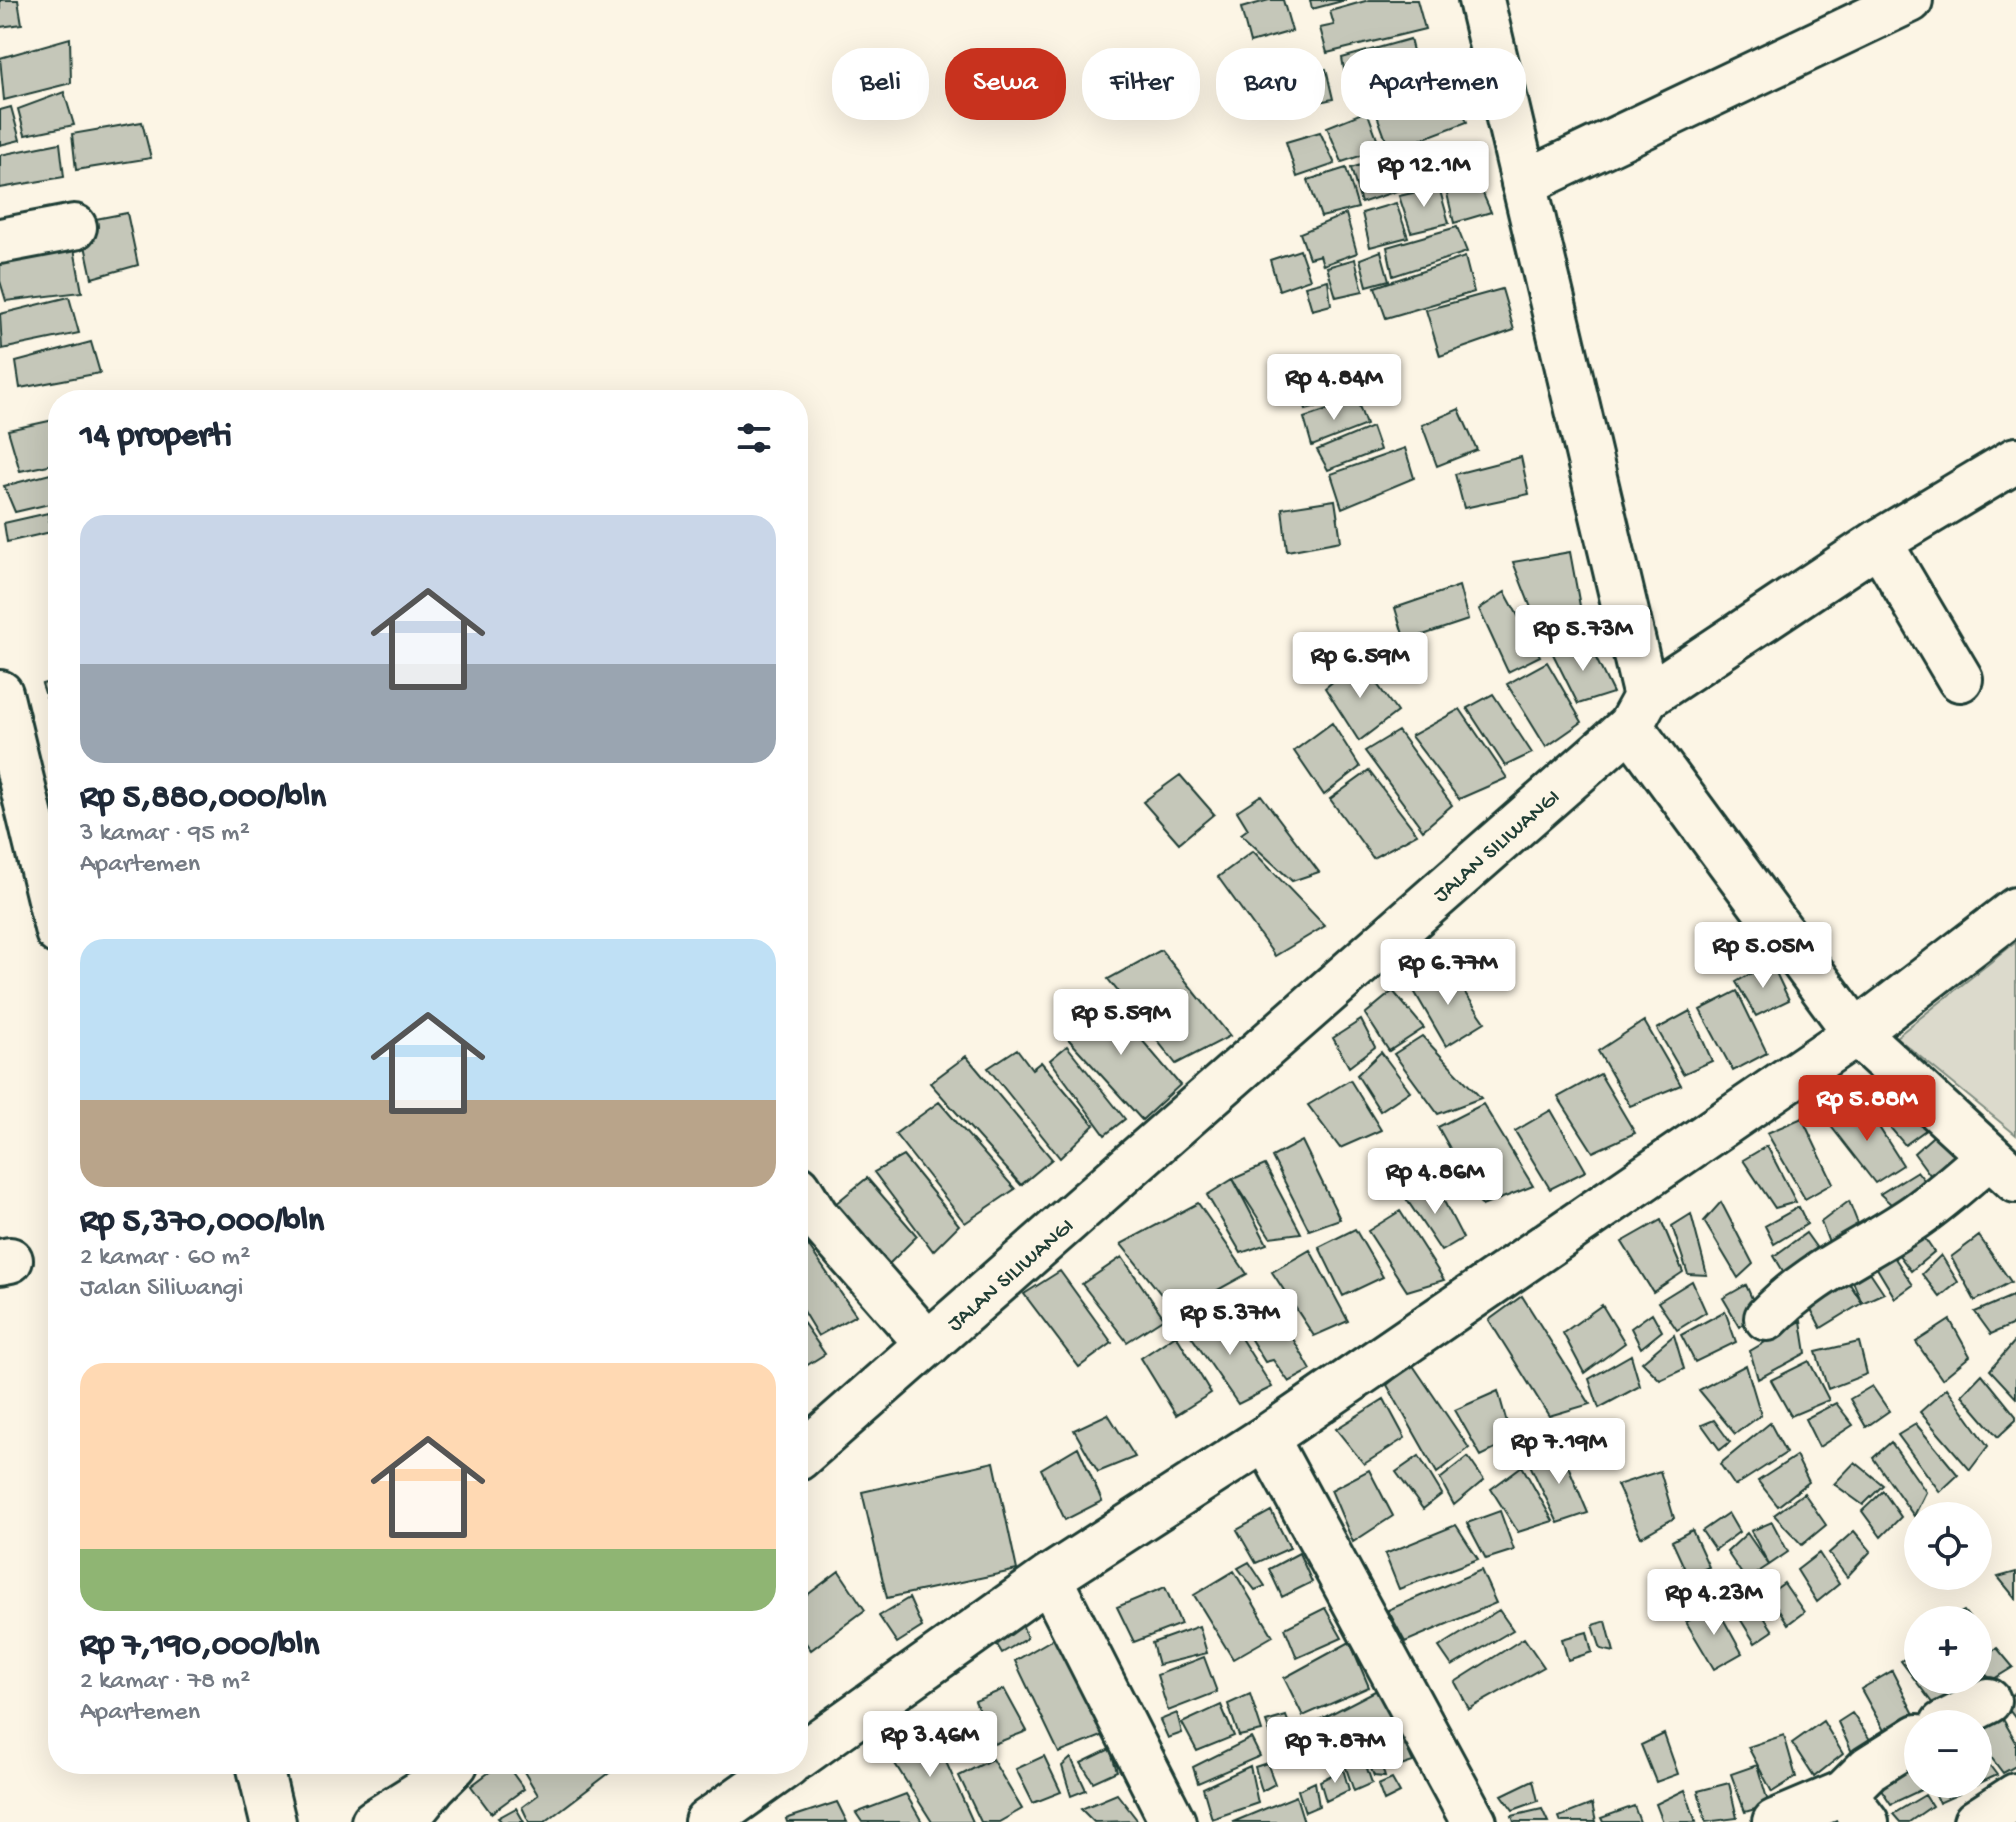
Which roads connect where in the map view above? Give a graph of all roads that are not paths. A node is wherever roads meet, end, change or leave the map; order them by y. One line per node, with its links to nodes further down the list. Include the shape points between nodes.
1 (1481, 0): 3 (street)
2 (1910, 0): 3 (street)
3 (1524, 183): 10 (street)
4 (74, 227): 5 (street)
5 (0, 241)
6 (2016, 460): 7 (street, JALAN SILIWANGI)
7 (1879, 542): 8 (street); 10 (street, JALAN SILIWANGI)
8 (1960, 679)
9 (0, 693): 11 (street)
10 (1638, 711): 14 (street); 18 (street, JALAN SILIWANGI)
11 (7, 760): 12 (street, via 35,828)
12 (48, 887)
13 (2016, 910): 14 (street)
14 (1856, 1033): 15 (street); 19 (street)
15 (2003, 1168): 17 (street, via 1813,1277)
16 (808, 1203): 18 (street)
17 (1767, 1318)
18 (928, 1344): 20 (street, JALAN SILIWANGI)
19 (1266, 1438): 21 (street); 29 (street)
20 (808, 1449)
21 (1049, 1578): 25 (street); 36 (street)
22 (1988, 1701): 23 (street)
23 (1970, 1710)
24 (1904, 1746): 31 (street, via 1869,1768)
25 (808, 1750)
26 (261, 1774): 32 (street)
27 (444, 1774): 33 (street); 34 (street)
28 (774, 1774): 35 (street)
29 (1461, 1796)
30 (2016, 1796): 38 (street)
31 (1855, 1807): 37 (street)
32 (273, 1822)
33 (374, 1822)
34 (404, 1822)
35 (707, 1822)
36 (1173, 1822)
37 (1775, 1822)
38 (1976, 1822)

